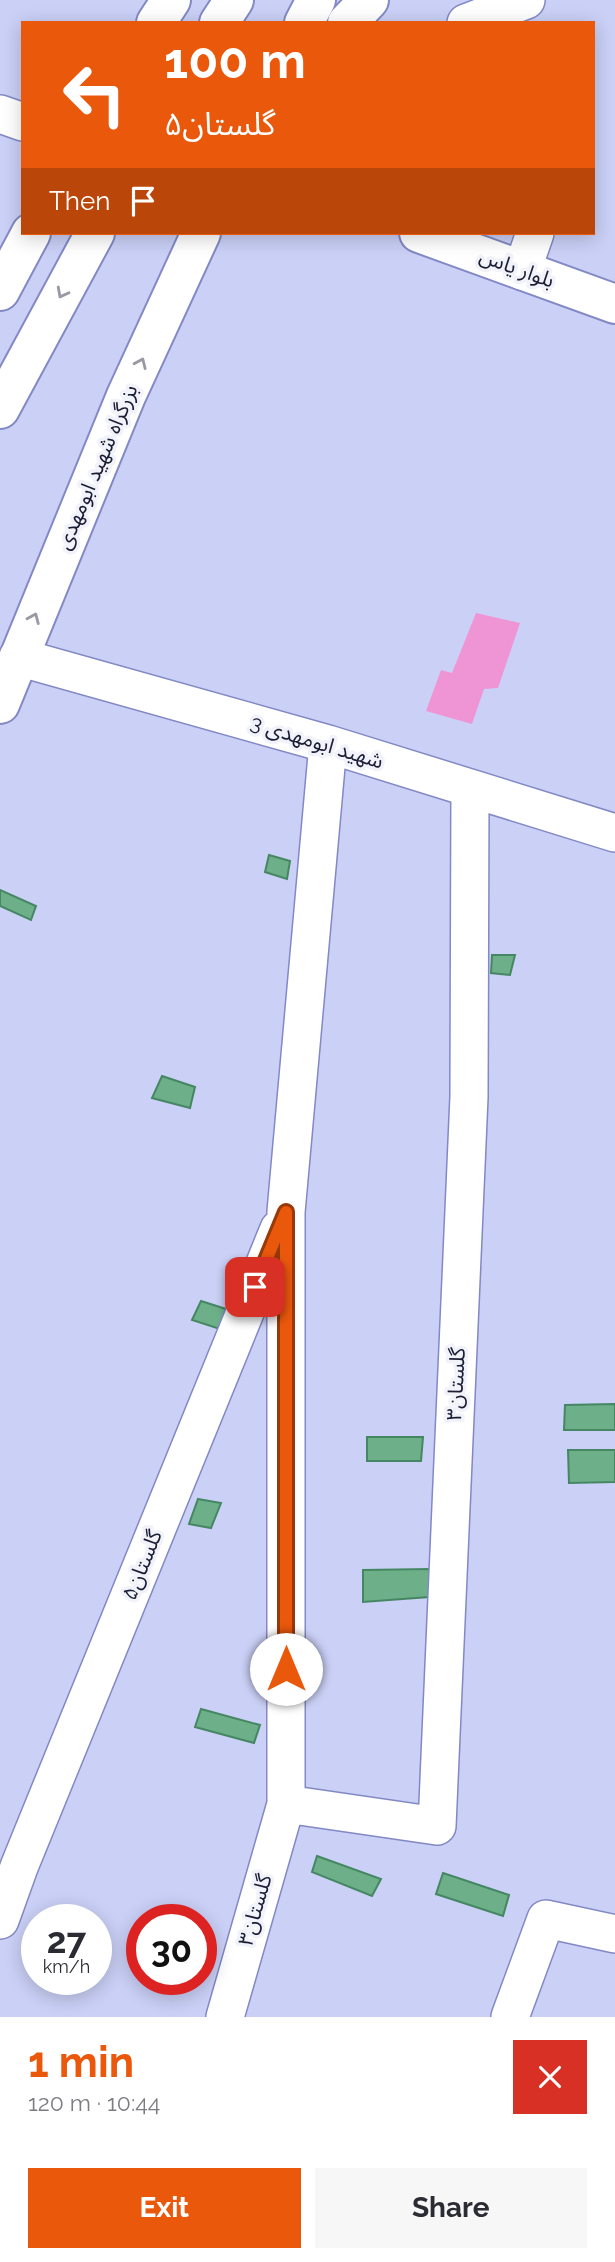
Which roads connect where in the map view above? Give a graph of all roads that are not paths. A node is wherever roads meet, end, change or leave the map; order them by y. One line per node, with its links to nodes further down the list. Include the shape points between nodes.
1 (171, 0): 6 (main road)
2 (234, 0): 7 (main road)
3 (316, 0): 8 (main road)
4 (369, 0): 9 (main road)
5 (526, 0): 10 (street)
6 (157, 21)
7 (220, 21)
8 (305, 21)
9 (349, 21)
10 (471, 21)
11 (0, 114): 12 (street)
12 (21, 121)
13 (30, 235): 19 (main road)
14 (94, 235): 21 (main road, one-way to 21)
15 (200, 235): 22 (main road, بزرگراه شهید ابومهدی, one-way to 15, via 126,396)
16 (424, 235): 18 (main road, بلوار یاس)
17 (534, 235): 18 (street)
18 (522, 271): 20 (main road, بلوار یاس)
19 (0, 291)
20 (615, 304)
21 (0, 409)
22 (18, 657): 23 (main road, بزرگراه شهید ابومهدی); 24 (street, شهید ابومهدی 3)
23 (0, 704)
24 (328, 744): 25 (street, شهید ابومهدی 3); 27 (street)
25 (470, 789): 26 (street, شهید ابومهدی 3); 28 (street, گلستان۳, via 469,1097 437,1826)
26 (615, 833)
27 (286, 1212): 28 (street, گلستان۳); 29 (street, گلستان۵)
28 (286, 1804): 31 (street, گلستان۳)
29 (0, 1920)
30 (615, 1934): 32 (street, via 546,1919)
31 (225, 2017)
32 (510, 2017)

